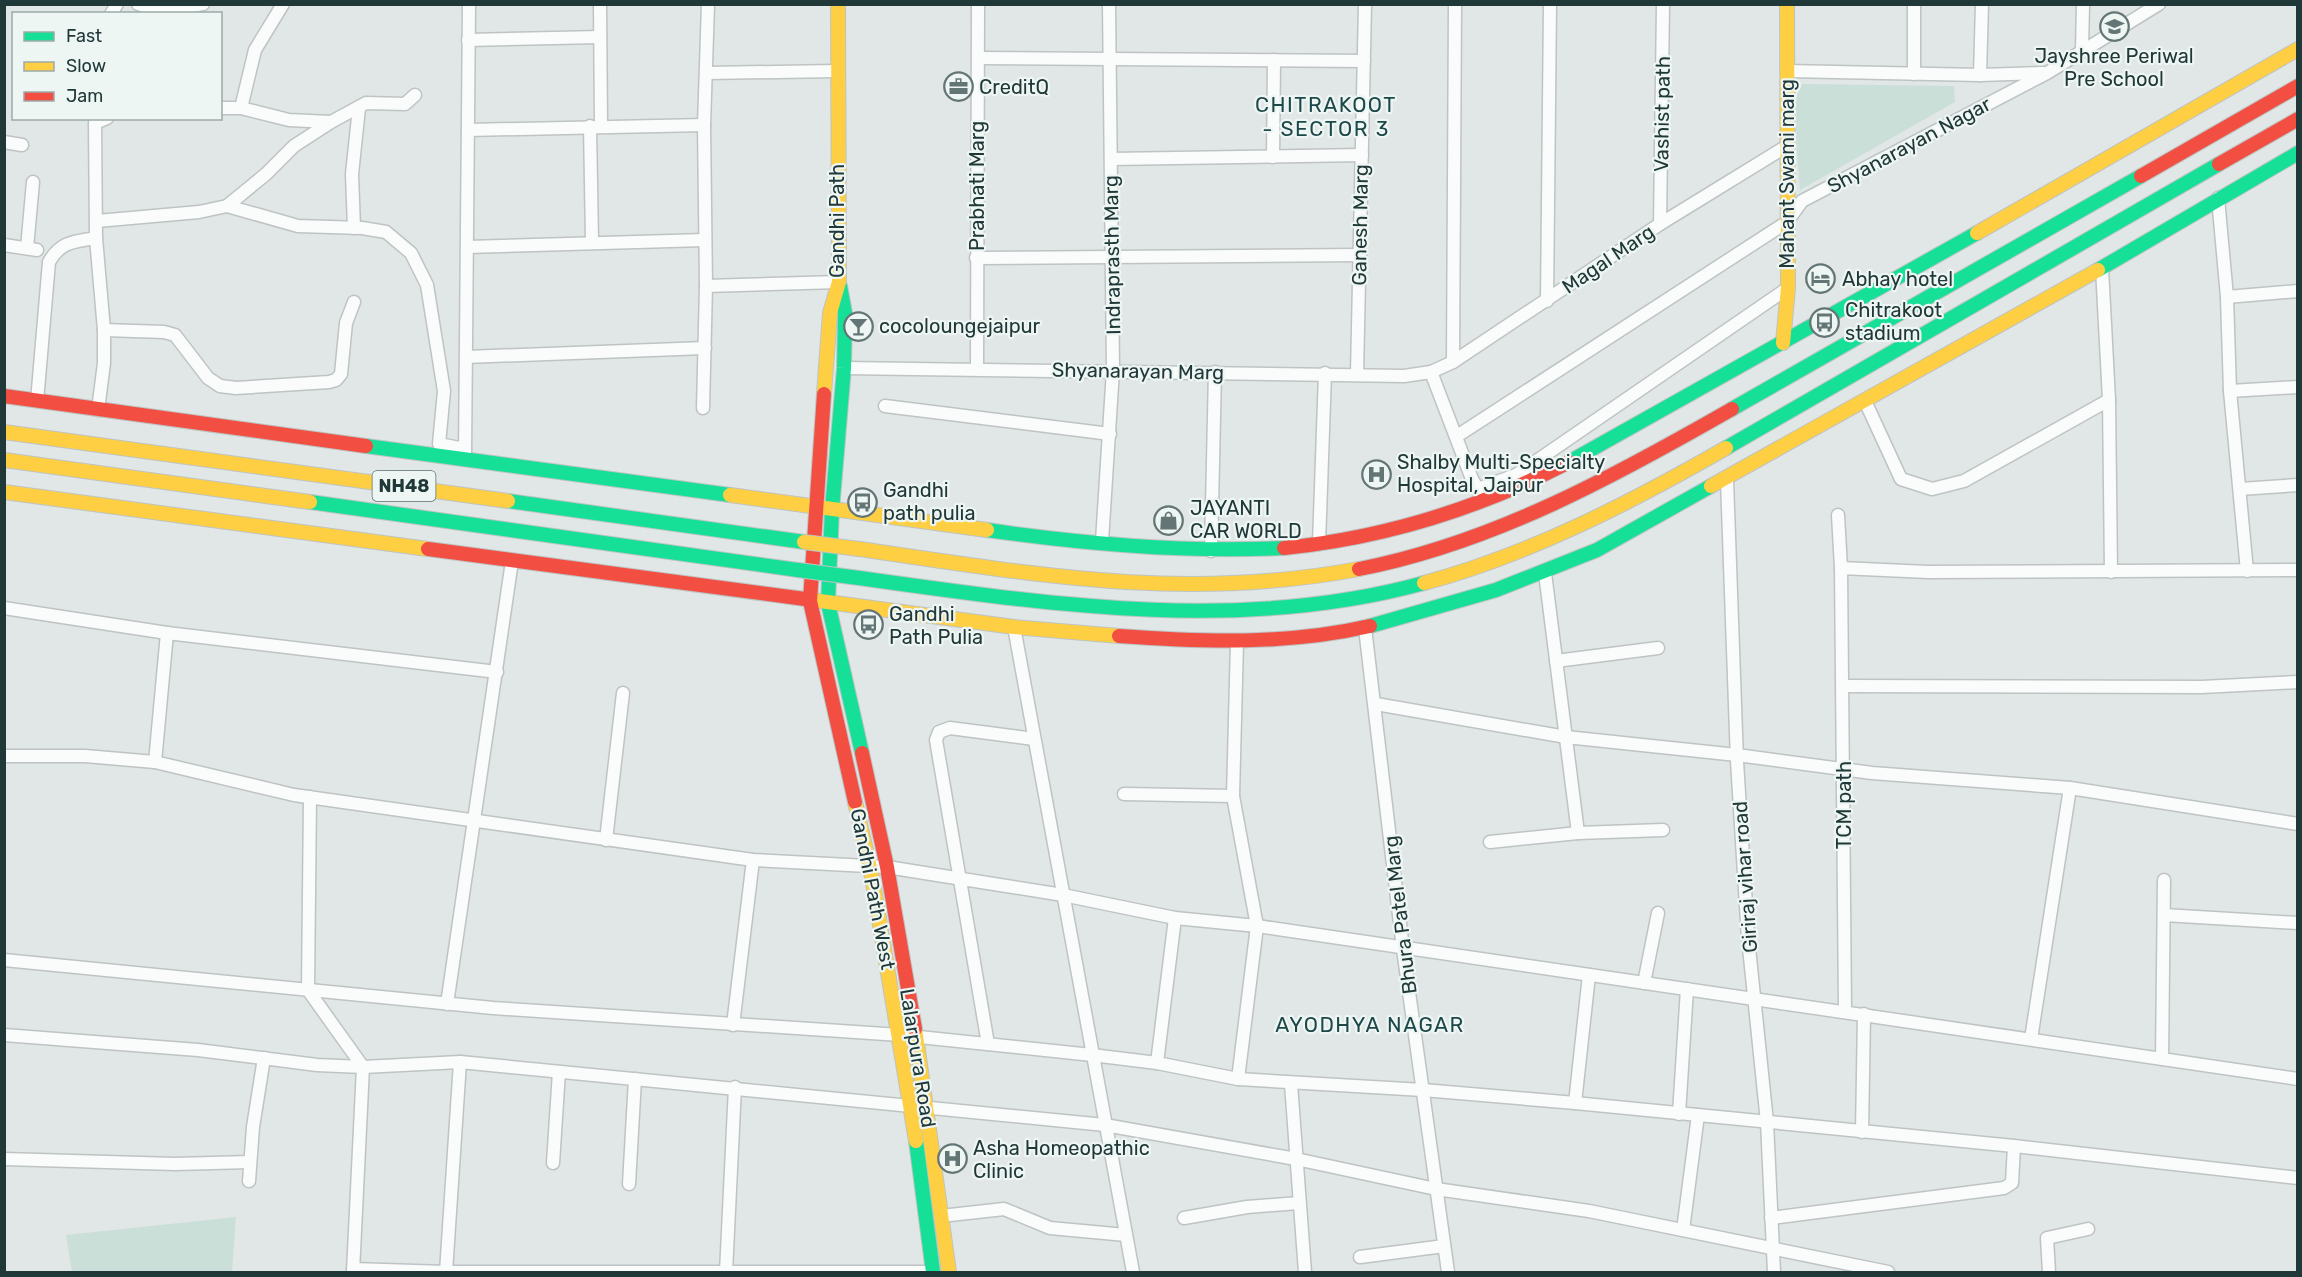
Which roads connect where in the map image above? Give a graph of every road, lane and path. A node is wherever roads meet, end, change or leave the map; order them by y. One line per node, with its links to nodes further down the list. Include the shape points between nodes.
1 (138, 4): 2 (street, via 159,12)
2 (203, 4)
3 (284, 4): 36 (street, via 255,50)
4 (468, 4): 20 (street)
5 (600, 4): 19 (street)
6 (708, 4): 29 (street)
7 (838, 4): 27 (main road, Gandhi Path)
8 (978, 4): 24 (street, Prabhati Marg)
9 (1109, 4): 23 (street, Indraprasth Marg)
10 (1365, 4): 26 (street, Ganesh Marg)
11 (1455, 4): 78 (street)
12 (1550, 4): 72 (street)
13 (1664, 4): 56 (street, Vashist path)
14 (1787, 4): 28 (main road, Mahant Swami marg)
15 (1914, 4): 31 (street)
16 (1982, 4): 32 (street)
17 (2083, 4): 21 (street)
18 (2159, 4): 21 (street, Shyanarayan Nagar)
19 (600, 37): 20 (street); 42 (street)
20 (468, 40): 43 (street)
21 (2082, 50): 30 (street, Shyanarayan Nagar)
22 (2298, 50): 75 (main road)
23 (1110, 57): 24 (street); 25 (street); 50 (street, Indraprasth Marg)
24 (978, 58): 65 (street, Prabhati Marg)
25 (1274, 60): 26 (street); 49 (street)
26 (1364, 61): 48 (street, Ganesh Marg)
27 (837, 71): 29 (street); 67 (main road, Gandhi Path)
28 (1787, 71): 31 (street); 46 (main road, Mahant Swami marg)
29 (707, 73): 41 (street)
30 (2047, 73): 32 (street); 55 (street, Shyanarayan Nagar, via 1802,201)
31 (1914, 74): 32 (street)
32 (1980, 75)
33 (2298, 86): 95 (main road, NH48, bridge, via 1627,469 1502,525 1411,556 1323,574 1259,583 1189,585 1074,580)
34 (415, 96): 37 (street, via 405,104 366,103)
35 (222, 108): 36 (street)
36 (241, 108): 40 (street, via 289,120)
37 (359, 108): 40 (street); 57 (street, via 352,174)
38 (2298, 119): 99 (main road, NH48, bridge, via 1690,468 1534,544 1440,579 1321,605 1191,612 1058,605)
39 (99, 120): 54 (street)
40 (331, 122): 53 (street, via 294,146)
41 (704, 125): 42 (street); 59 (street)
42 (596, 126): 43 (street); 60 (street)
43 (468, 130): 62 (street)
44 (4, 142): 45 (street)
45 (22, 145)
46 (1787, 146): 55 (main road, Mahant Swami marg); 56 (street, Magal Marg)
47 (2298, 153): 52 (main road)
48 (1362, 155): 49 (street); 63 (street, Ganesh Marg)
49 (1272, 157): 50 (street)
50 (1111, 159): 64 (street, Indraprasth Marg)
51 (33, 182): 61 (street, via 32,249)
52 (2218, 198): 66 (main road); 71 (street)
53 (227, 206): 54 (street); 57 (street, via 298,226)
54 (97, 221): 58 (street)
55 (1787, 222): 69 (main road, Mahant Swami marg); 97 (street, Shyanarayan Nagar)
56 (1660, 224): 72 (street, Magal Marg)
57 (354, 228): 98 (street, via 386,232 411,253 427,285 444,391 440,444)
58 (96, 238): 74 (street); 90 (street, via 57,249 50,262)
59 (705, 240): 60 (street); 68 (street)
60 (592, 241): 62 (street)
61 (4, 245)
62 (468, 247): 77 (street)
63 (1360, 255): 64 (street); 85 (street, Ganesh Marg)
64 (1113, 256): 65 (street); 81 (street, Indraprasth Marg)
65 (976, 258): 80 (street, Prabhati Marg)
66 (2102, 268): 89 (street); 91 (main road)
67 (839, 282): 68 (street); 79 (main road, Lalarpura Road, via 845,313); 105 (main road, Gandhi Path, via 830,313)
68 (706, 286): 76 (street)
69 (1788, 288): 75 (main road, Mahant Swami marg); 104 (street)
70 (2298, 291): 71 (street)
71 (2227, 297): 87 (street)
72 (1547, 301): 78 (street, Magal Marg)
73 (354, 302): 74 (street, via 346,323 341,374 328,382 220,386 208,378 175,335)
74 (104, 330): 94 (street)
75 (1783, 343): 104 (main road, via 1587,451)
76 (705, 348): 77 (street); 93 (street)
77 (466, 357): 98 (street)
78 (1453, 362): 83 (street, Magal Marg)
79 (844, 368): 80 (street, Shyanarayan Marg); 106 (main road, Lalarpura Road)
80 (977, 368): 81 (street, Shyanarayan Marg)
81 (1113, 370): 82 (street, Shyanarayan Marg); 96 (street, Indraprasth Marg)
82 (1215, 372): 84 (street, Shyanarayan Marg); 110 (street)
83 (1431, 372): 85 (street, Shyanarayan Marg, via 1404,376); 97 (street)
84 (1325, 373): 85 (street, Shyanarayan Marg); 109 (street)
85 (1357, 374)
86 (2298, 387): 87 (street)
87 (2230, 391): 102 (street)
88 (4, 396): 90 (main road)
89 (2109, 400): 91 (street, via 1964,481 1932,489 1901,479); 115 (street)
90 (37, 401): 94 (main road)
91 (1865, 401): 100 (main road)
92 (885, 406): 96 (street)
93 (703, 408)
94 (98, 410): 98 (main road)
95 (4, 432)
96 (1110, 434): 108 (street, Indraprasth Marg)
97 (1457, 436): 104 (street)
98 (465, 454): 105 (main road)
99 (4, 460)
100 (1727, 480): 116 (main road, via 1597,550); 133 (street, Giriraj vihar road)
101 (2298, 485): 102 (street)
102 (2240, 489): 114 (street)
103 (4, 492): 111 (main road)
104 (1481, 495): 109 (main road, via 1393,528)
105 (816, 509): 106 (main road); 117 (main road, Gandhi Path West)
106 (832, 510): 108 (main road, via 1043,538); 118 (main road, Lalarpura Road)
107 (1838, 515): 112 (street, TCM path)
108 (1102, 541): 110 (main road)
109 (1319, 544): 110 (main road)
110 (1211, 551)
111 (512, 561): 117 (main road); 126 (street)
112 (1841, 568): 115 (street); 128 (street, TCM path)
113 (2298, 570): 114 (street)
114 (2247, 571): 115 (street)
115 (2111, 572)
116 (1545, 573): 121 (main road); 125 (street)
117 (810, 601): 118 (main road); 148 (main road, Gandhi Path West)
118 (828, 603): 120 (main road); 149 (main road, Lalarpura Road)
119 (4, 608): 122 (street)
120 (1014, 627): 123 (main road); 132 (street)
121 (1365, 628): 123 (main road, via 1327,636); 130 (street, Bhura Patel Marg)
122 (167, 633): 126 (street); 135 (street)
123 (1237, 642): 139 (street)
124 (1658, 648): 125 (street)
125 (1556, 661): 131 (street)
126 (497, 672): 141 (street)
127 (2298, 682): 128 (street, via 2202,687)
128 (1843, 686): 136 (street, TCM path)
129 (623, 693): 145 (street)
130 (1376, 704): 131 (street); 158 (street, Bhura Patel Marg)
131 (1566, 737): 133 (street); 144 (street)
132 (1034, 739): 150 (street, via 950,728 939,732 936,740); 152 (street)
133 (1737, 755): 136 (street); 164 (street, Giriraj vihar road)
134 (4, 756): 135 (street, via 85,756)
135 (155, 762): 140 (street)
136 (1844, 769): 137 (street); 166 (street, TCM path)
137 (2070, 788): 142 (street); 172 (street)
138 (1124, 794): 139 (street)
139 (1233, 796): 157 (street)
140 (310, 797): 141 (street); 163 (street)
141 (475, 819): 145 (street); 165 (street)
142 (2298, 824)
143 (1663, 830): 144 (street)
144 (1578, 833): 146 (street)
145 (606, 840): 147 (street)
146 (1490, 842)
147 (753, 860): 148 (street); 168 (street)
148 (870, 866): 149 (street); 170 (main road, Gandhi Path West)
149 (887, 867): 150 (street); 171 (main road, Lalarpura Road)
150 (960, 879): 152 (street); 173 (street)
151 (2164, 880): 154 (street)
152 (1063, 895): 155 (street); 174 (street)
153 (1658, 913): 161 (street)
154 (2164, 915): 156 (street); 176 (street)
155 (1175, 918): 157 (street); 178 (street)
156 (2298, 923)
157 (1257, 926): 158 (street); 182 (street)
158 (1403, 949): 160 (street); 186 (street, Bhura Patel Marg)
159 (4, 960): 163 (street)
160 (1589, 975): 161 (street); 187 (street)
161 (1644, 983): 162 (street)
162 (1687, 989): 164 (street); 190 (street)
163 (308, 990): 165 (street); 179 (street)
164 (1754, 998): 166 (street); 192 (street, Giriraj vihar road)
165 (447, 1004): 168 (street)
166 (1845, 1011): 167 (street)
167 (1864, 1014): 172 (street); 194 (street)
168 (733, 1025): 170 (street)
169 (4, 1035): 175 (street)
170 (900, 1035): 171 (street); 188 (main road, Gandhi Path West)
171 (916, 1036): 173 (street); 189 (main road, Lalarpura Road)
172 (2031, 1039): 176 (street)
173 (988, 1044): 174 (street)
174 (1092, 1055): 178 (street); 193 (street)
175 (264, 1058): 179 (street); 198 (street)
176 (2162, 1059): 183 (street)
177 (460, 1062): 179 (street); 180 (street); 216 (street)
178 (1157, 1063): 182 (street)
179 (363, 1067): 214 (street)
180 (559, 1072): 181 (street); 199 (street)
181 (635, 1078): 185 (street); 202 (street)
182 (1238, 1079): 184 (street)
183 (2298, 1079)
184 (1291, 1084): 186 (street); 197 (street)
185 (735, 1087): 188 (street); 220 (street)
186 (1423, 1090): 187 (street); 203 (street, Bhura Patel Marg)
187 (1575, 1103): 190 (street)
188 (912, 1108): 189 (street); 221 (main road, Gandhi Path West)
189 (926, 1109): 193 (street); 205 (main road, Lalarpura Road)
190 (1679, 1114): 191 (street)
191 (1698, 1115): 192 (street); 209 (street)
192 (1767, 1122): 194 (street); 207 (street, Giriraj vihar road)
193 (1105, 1125): 197 (street); 210 (street)
194 (1862, 1132): 195 (street)
195 (2014, 1146): 200 (street); 207 (street, via 2012,1183 2004,1188)
196 (4, 1159): 198 (street)
197 (1296, 1159): 203 (street); 204 (street)
198 (250, 1162): 201 (street)
199 (553, 1163)
200 (2298, 1178)
201 (249, 1181)
202 (629, 1184)
203 (1436, 1190): 209 (street, via 1589,1211); 211 (street, Bhura Patel Marg)
204 (1299, 1203): 206 (street); 223 (street)
205 (941, 1216): 210 (street, via 1004,1209 1050,1228); 215 (main road, Lalarpura Road)
206 (1184, 1218)
207 (1771, 1218): 212 (street, Giriraj vihar road)
208 (2088, 1229): 227 (street, via 2047,1238)
209 (1683, 1230): 212 (street)
210 (1126, 1235): 222 (street)
211 (1444, 1246): 213 (street); 224 (street, Bhura Patel Marg)
212 (1773, 1249): 225 (street, Giriraj vihar road); 226 (street)
213 (1360, 1257)
214 (353, 1271): 216 (street)
215 (948, 1271): 221 (main road)
216 (446, 1272): 217 (street)
217 (500, 1272): 218 (street)
218 (562, 1272): 219 (street)
219 (667, 1272): 220 (street)
220 (726, 1272): 221 (street)
221 (933, 1272)
222 (1132, 1272)
223 (1305, 1272)
224 (1448, 1272)
225 (1774, 1272)
226 (1888, 1272)
227 (2049, 1272)

